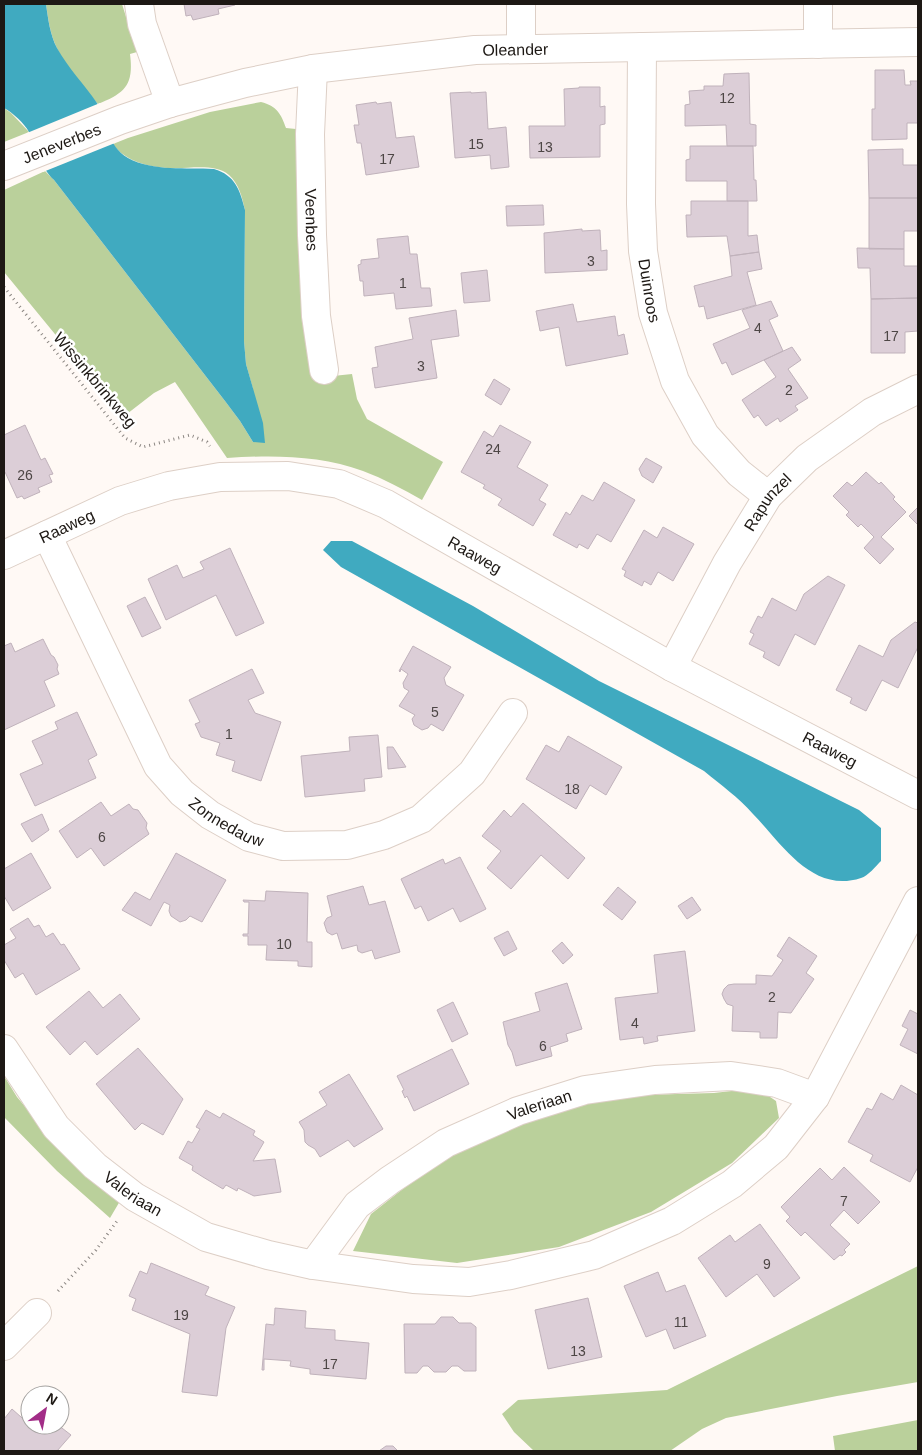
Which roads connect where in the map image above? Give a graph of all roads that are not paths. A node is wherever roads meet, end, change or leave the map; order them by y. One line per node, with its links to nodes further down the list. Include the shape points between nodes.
1 (139, 4): 9 (street, via 142,24)
2 (521, 4): 7 (street)
3 (818, 4): 5 (street)
4 (918, 42): 5 (street, Oleander)
5 (818, 44): 6 (street, Oleander)
6 (642, 47): 7 (street, Oleander); 14 (street, Duinroos, via 643,251 654,313 675,381 705,435 738,472)
7 (521, 49): 8 (street, Oleander, via 475,50)
8 (313, 69): 9 (street, Oleander); 12 (street, Veenbes, via 310,134 312,235 316,316)
9 (170, 103): 10 (street, Oleander)
10 (120, 120): 11 (street, Jeneverbes)
11 (13, 162)
12 (324, 370)
13 (918, 389): 14 (street, Rapunzel, via 872,412 807,458)
14 (768, 496): 17 (street, Rapunzel, via 727,563)
15 (47, 535): 16 (street, Raaweg); 17 (street, Raaweg, via 120,500 169,486 220,478 288,476 339,484 423,524); 18 (street, Zonnedauw, via 158,766 182,793 210,815 249,837 283,846 347,845 384,835 421,819 472,773)
16 (4, 555)
17 (672, 668): 19 (street, Raaweg)
18 (513, 713)
19 (918, 795)
20 (918, 901): 22 (street, Valeriaan)
21 (4, 1049): 23 (street, Valeriaan, via 56,1127 95,1166 135,1197 206,1237)
22 (815, 1097): 23 (street, Valeriaan, via 776,1147 732,1184 672,1221 594,1255 469,1282 412,1279); 23 (street, Valeriaan, via 777,1082 731,1076 655,1080 585,1090 518,1111 446,1144 390,1180 357,1205)
23 (313, 1265)
24 (37, 1312): 25 (street)
25 (4, 1346)

